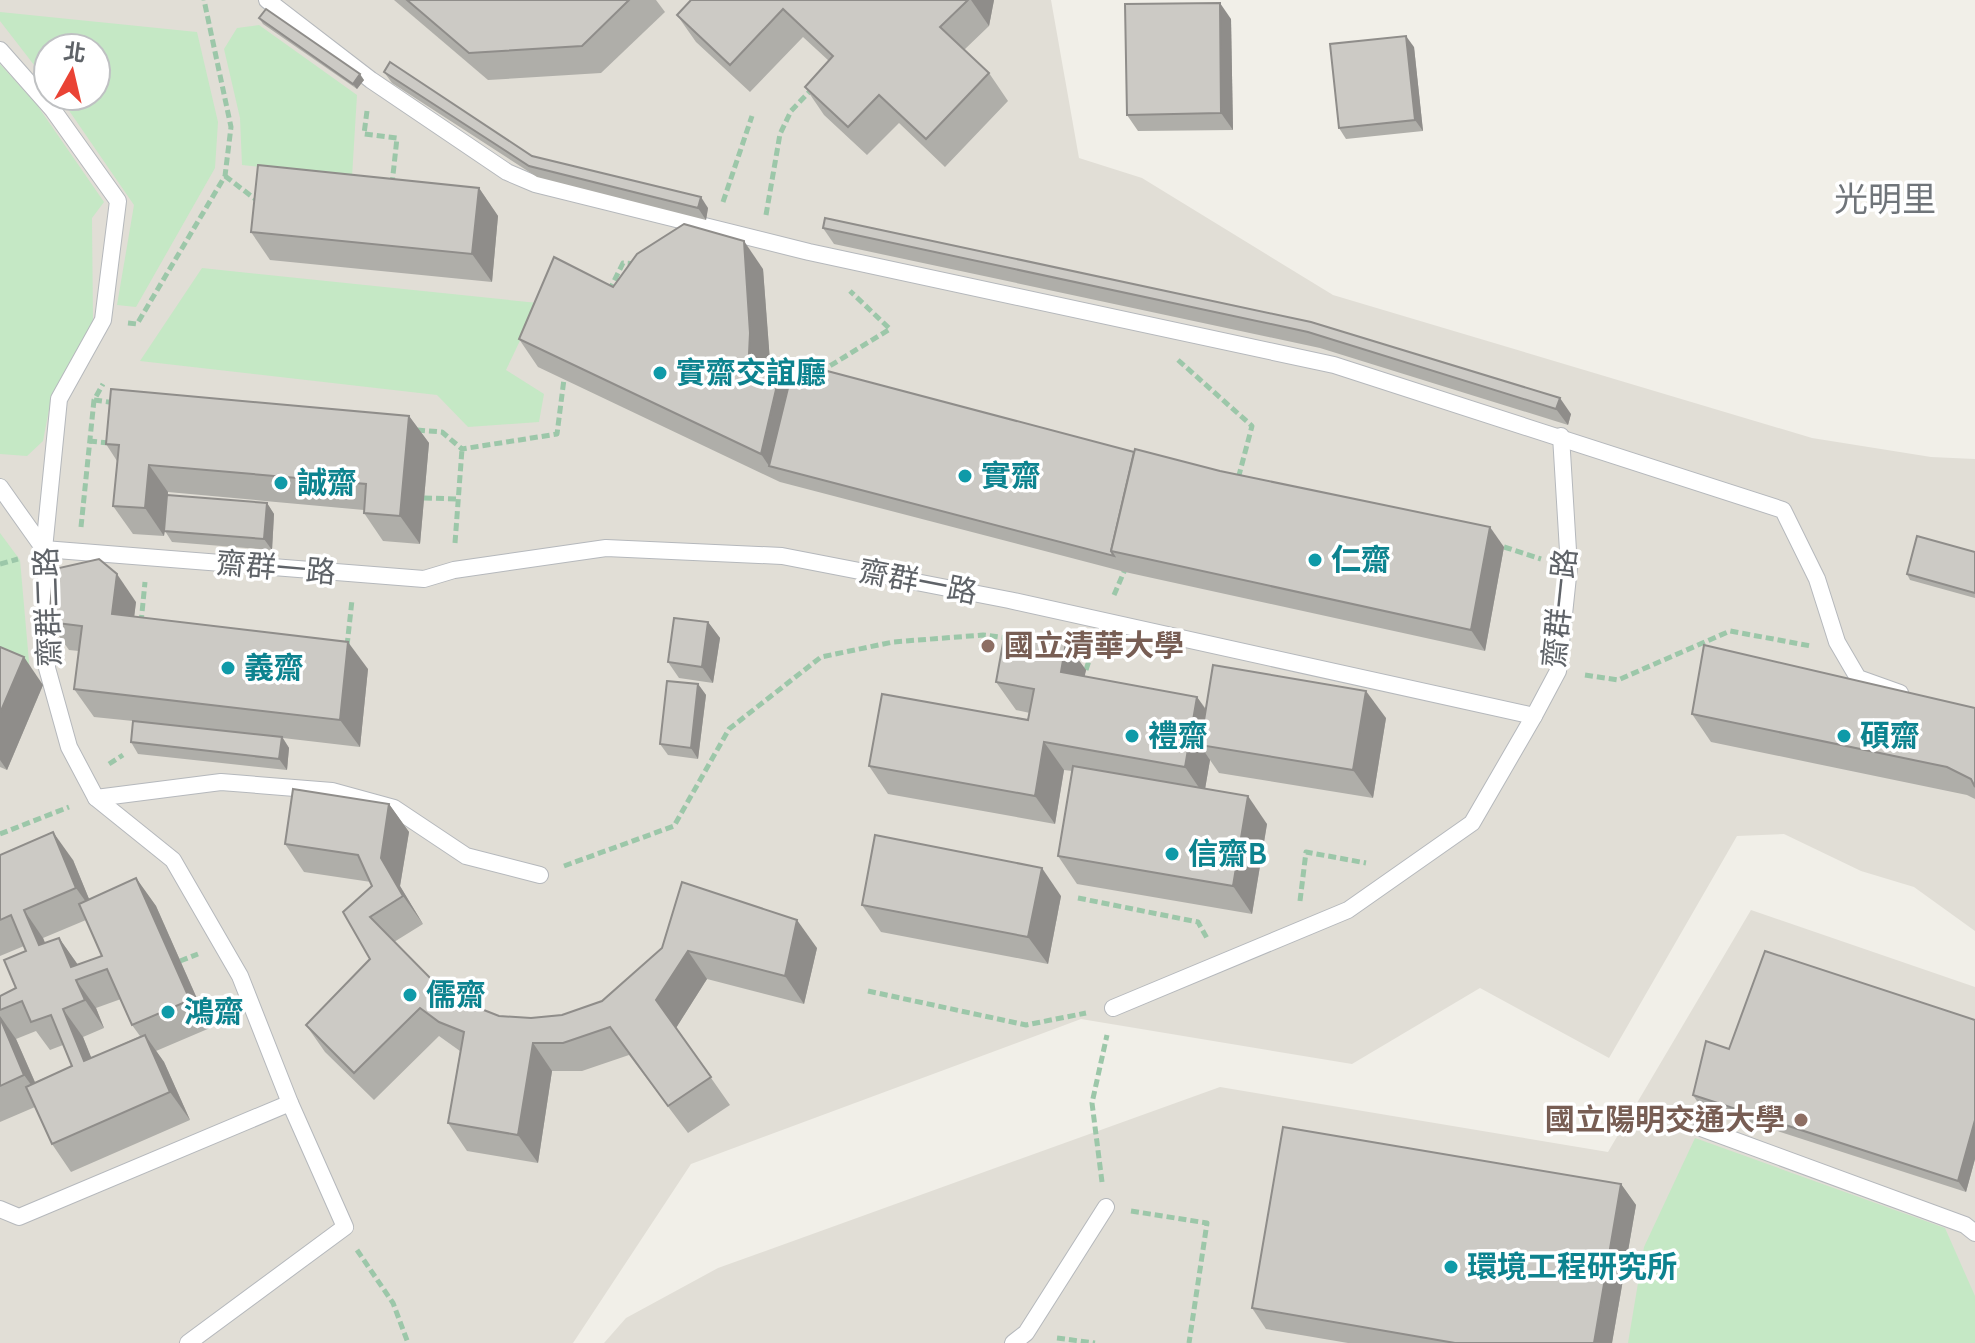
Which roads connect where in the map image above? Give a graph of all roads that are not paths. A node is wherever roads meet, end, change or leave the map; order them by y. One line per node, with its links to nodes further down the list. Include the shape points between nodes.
1 (267, 0): 3 (lane, via 371,80 507,172 535,184 809,252 1293,354)
2 (0, 50): 5 (lane, 齋群二路, via 53,110 118,201 103,320 59,399)
3 (1561, 436): 6 (lane, via 1783,510 1817,579 1837,642 1858,678); 7 (lane, 齋群一路, via 1569,567 1558,671)
4 (0, 487): 5 (lane)
5 (44, 549): 7 (lane, 齋群一路, via 424,579 606,548 782,556 1009,600); 8 (lane, 齋群二路, via 47,668 69,747)
6 (1913, 696)
7 (1534, 716): 10 (lane, via 1472,823 1348,910)
8 (96, 798): 9 (lane, via 221,782 332,791 394,808 466,856); 11 (lane, 齋群二路, via 173,860 240,976)
9 (540, 875)
10 (1113, 1008)
11 (290, 1103): 14 (lane, via 19,1217); 17 (lane, 齋群二路, via 345,1227)
12 (1701, 1128): 15 (lane)
13 (1106, 1207): 16 (lane)
14 (0, 1209)
15 (1975, 1233)
16 (1020, 1338)
17 (188, 1343)

